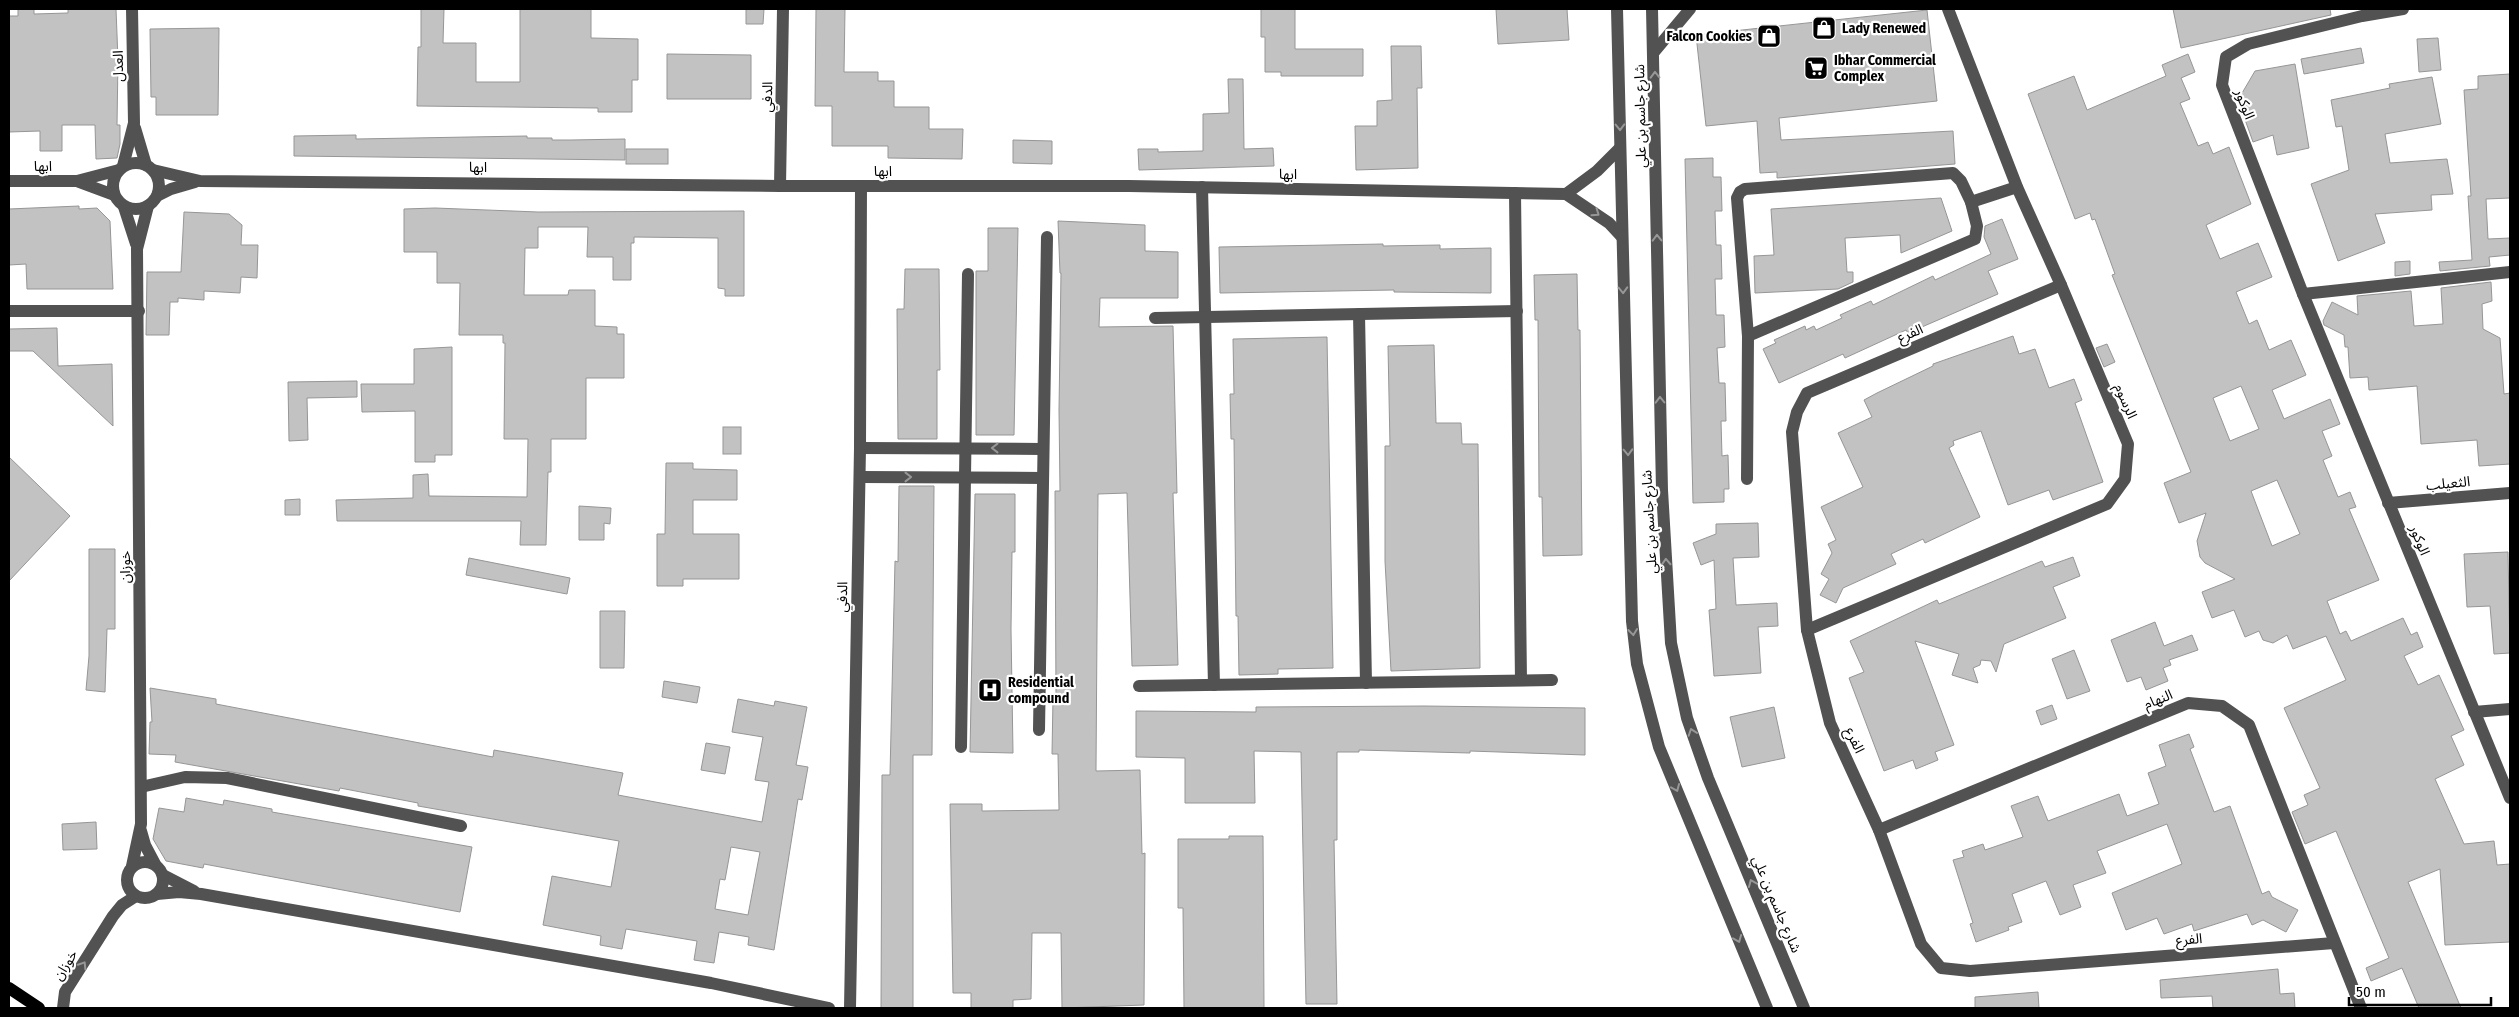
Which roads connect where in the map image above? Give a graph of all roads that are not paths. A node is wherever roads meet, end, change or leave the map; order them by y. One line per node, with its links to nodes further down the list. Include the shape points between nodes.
1 (132, 9): 10 (street, العدل)
2 (783, 9): 17 (street, الدفي)
3 (1617, 9): 11 (street, شارع جاسم بن علي, one-way to 11)
4 (1652, 9): 9 (street, شارع جاسم بن علي)
5 (1690, 9): 9 (street)
6 (1948, 9): 20 (street, الرسوم)
7 (2403, 9): 8 (street, الوكور)
8 (2362, 12): 34 (street, الوكور, via 2248,44 2226,57 2222,85)
9 (1654, 52): 80 (street, شارع جاسم بن علي, one-way to 9, via 1708,778 1687,718 1671,644 1662,490)
10 (134, 123): 12 (street, العدل); 13 (street, العدل)
11 (1620, 148): 22 (street, via 1597,172); 29 (street, شارع جاسم بن علي)
12 (121, 168): 13 (street, via 131,163); 15 (street, ابها); 23 (street, via 114,178)
13 (150, 168): 16 (street, ابها); 24 (street, via 159,182)
14 (9, 181): 15 (street, ابها)
15 (77, 181): 23 (street, ابها)
16 (200, 181): 17 (street, ابها); 24 (street, ابها)
17 (780, 186): 18 (street, ابها)
18 (861, 186): 19 (street, ابها); 42 (street, الدفي)
19 (1202, 187): 21 (street, ابها); 39 (street)
20 (2016, 187): 25 (street); 33 (street, الرسوم)
21 (1515, 193): 22 (street, ابها); 37 (street)
22 (1566, 194): 29 (street, one-way to 29, via 1609,223)
23 (114, 195): 27 (street)
24 (157, 196): 26 (street)
25 (1970, 202): 41 (street, via 1977,226 1975,239); 41 (street, via 1961,181 1953,173 1745,189 1740,192 1737,198)
26 (148, 206): 27 (street, via 136,210); 30 (street, خوزان)
27 (124, 207): 30 (street, خوزان)
28 (1048, 237): 44 (street)
29 (1622, 237): 79 (street, شارع جاسم بن علي, one-way to 79, via 1632,622 1637,664 1659,747)
30 (137, 249): 36 (street, خوزان)
31 (2510, 272): 34 (street)
32 (968, 274): 43 (street)
33 (2061, 285): 51 (street, الفرع, via 1807,393 1797,412 1792,432); 51 (street, الرسوم, via 2128,444 2125,479 2107,504)
34 (2303, 294): 50 (street, الوكور)
35 (9, 311): 36 (street)
36 (139, 311): 61 (street, خوزان)
37 (1517, 311): 38 (street); 52 (street)
38 (1359, 314): 39 (street); 54 (street)
39 (1205, 317): 40 (street); 55 (street)
40 (1155, 318)
41 (1748, 336): 48 (street)
42 (860, 448): 43 (street); 45 (street, الدفي)
43 (965, 448): 44 (street, one-way to 43); 46 (street)
44 (1044, 449): 47 (street)
45 (860, 477): 46 (street, one-way to 46); 78 (street, الدفي)
46 (965, 478): 47 (street); 60 (street)
47 (1043, 478): 59 (street)
48 (1747, 479)
49 (2510, 493): 50 (street, الثعيلب)
50 (2388, 503): 58 (street, الوكور)
51 (1807, 630): 65 (street, الفرع, via 1830,723)
52 (1521, 680): 53 (street); 54 (street)
53 (1552, 680)
54 (1366, 682): 55 (street)
55 (1214, 685): 56 (street)
56 (1139, 686)
57 (2510, 710): 58 (street)
58 (2474, 712): 62 (street, الوكور)
59 (1038, 730)
60 (961, 746)
61 (141, 787): 63 (street, خوزان); 64 (street, via 185,778 227,778)
62 (2510, 798)
63 (141, 824): 66 (street, خوزان, via 145,845); 67 (street, خوزان)
64 (462, 826)
65 (1879, 830): 72 (street, الفرع, via 1920,944 1941,968 1970,971); 72 (street, النهام, via 2188,703 2222,706 2249,725)
66 (155, 864): 67 (street, via 141,862); 68 (street)
67 (132, 866): 71 (street, via 128,884)
68 (163, 875): 69 (street); 70 (street)
69 (157, 894): 70 (street); 71 (street, via 150,898)
70 (201, 894): 77 (street, via 711,983)
71 (136, 896): 76 (street, خوزان, one-way to 71, via 66,992 113,916)
72 (2334, 943): 81 (street, النهام)
73 (9, 988): 75 (main road)
74 (9, 999): 75 (main road)
75 (38, 1007)
76 (63, 1008)
77 (828, 1008)
78 (850, 1008)
79 (1767, 1008)
80 (1804, 1008)
81 (2361, 1008)

